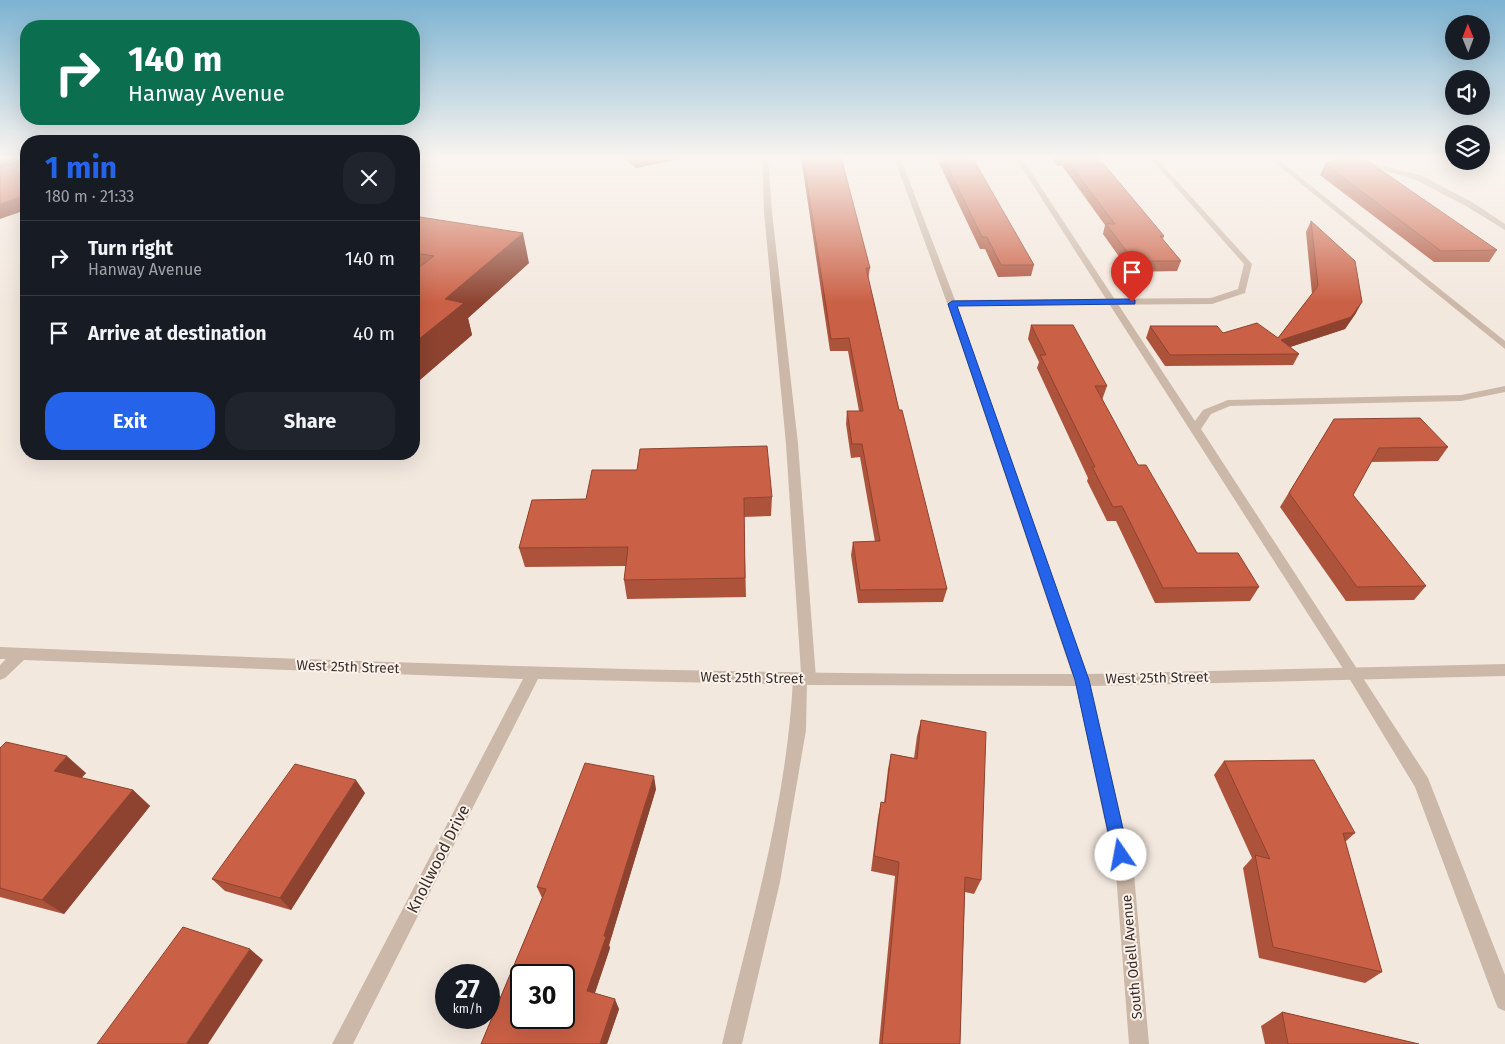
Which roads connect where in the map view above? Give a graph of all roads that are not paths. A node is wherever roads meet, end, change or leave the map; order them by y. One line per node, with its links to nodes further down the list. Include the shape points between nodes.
1 (768, 206): 19 (street, via 792,444)
2 (915, 206): 9 (street, South Odell Avenue)
3 (1050, 206): 8 (street)
4 (1196, 206): 8 (street, via 1248,264 1242,291 1212,301)
5 (1332, 206): 10 (street)
6 (1472, 206): 7 (street)
7 (1505, 228)
8 (1112, 302): 9 (street); 12 (street)
9 (952, 304): 20 (street, South Odell Avenue)
10 (1505, 346)
11 (1505, 389): 12 (street, via 1461,398 1228,403 1207,412)
12 (1195, 429): 18 (street)
13 (0, 654): 14 (street, West 25th Street)
14 (21, 654): 16 (street); 17 (street, West 25th Street)
15 (1505, 670): 18 (street, West 25th Street)
16 (0, 674)
17 (533, 674): 19 (street, West 25th Street); 22 (street, Knollwood Drive)
18 (1354, 674): 20 (street, West 25th Street); 21 (street, via 1422,783)
19 (804, 679): 20 (street, West 25th Street); 23 (street, via 771,882)
20 (1082, 680): 24 (street, South Odell Avenue, via 1125,874)
21 (1505, 1000)
22 (342, 1044)
23 (732, 1044)
24 (1139, 1044)

